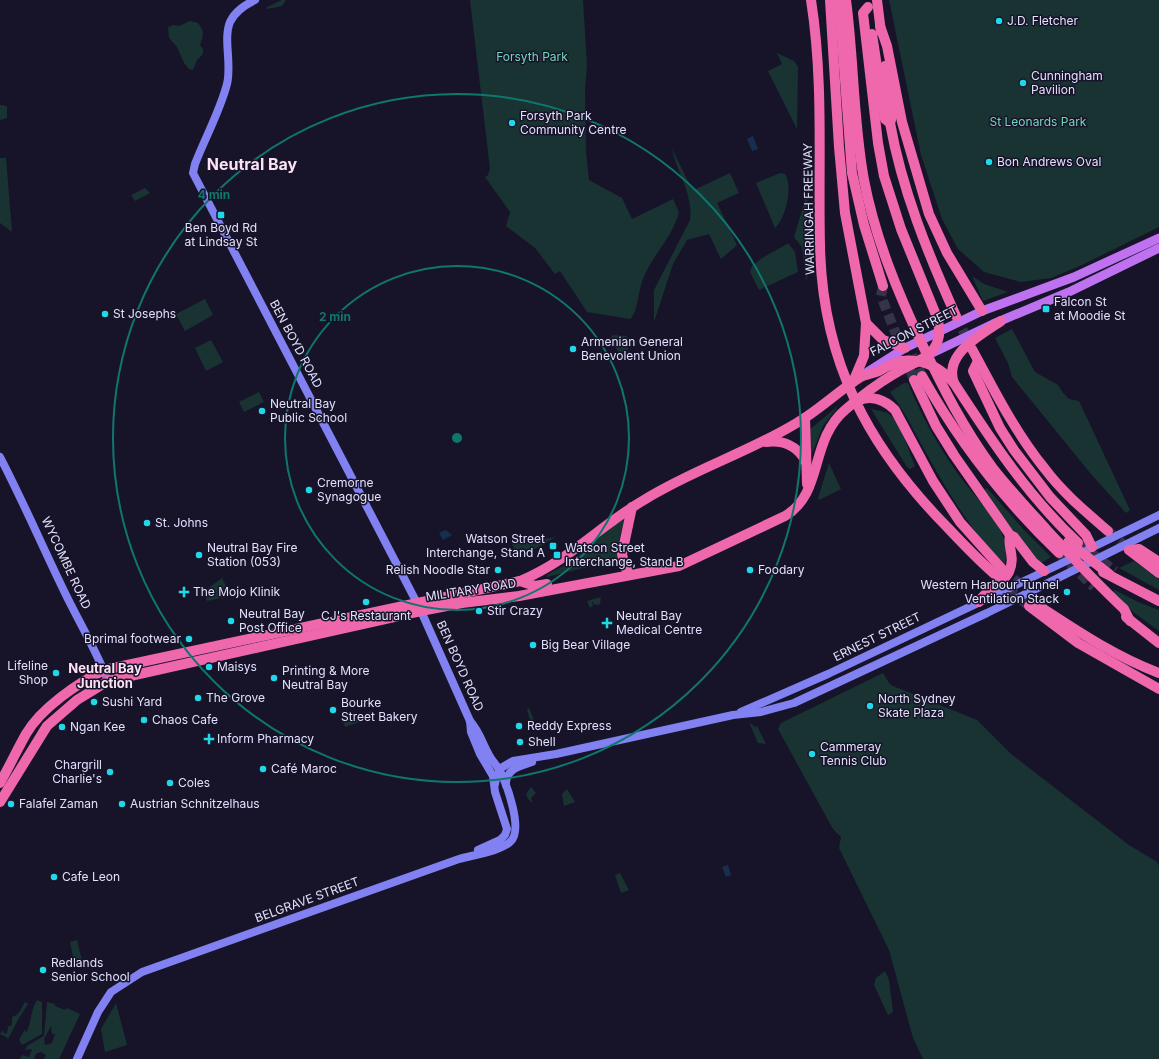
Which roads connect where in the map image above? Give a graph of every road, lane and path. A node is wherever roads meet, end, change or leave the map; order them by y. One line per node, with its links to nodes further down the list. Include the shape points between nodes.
1 (255, 0): 60 (main road, BEN BOYD ROAD, via 238,11 230,23 227,83 193,173)
2 (811, 0): 34 (highway, WARRINGAH FREEWAY, via 820,100 821,266 828,316 838,359 867,425 896,470 927,507 988,568 999,575 933,481 892,407 882,401 867,398)
3 (826, 0): 10 (highway, via 827,16)
4 (830, 0): 10 (highway)
5 (839, 0): 17 (highway, via 852,173 864,225)
6 (846, 0): 42 (highway, via 858,142 872,212 890,271 940,383 965,428 992,467)
7 (853, 0): 12 (highway)
8 (876, 0): 11 (highway)
9 (867, 4): 13 (highway, via 885,119); 14 (highway, via 862,13)
10 (830, 19): 24 (highway, via 845,213 866,323)
11 (880, 26): 13 (highway, via 892,117); 18 (highway, via 887,46 902,122 929,214 947,252)
12 (856, 31): 14 (highway, via 875,152 880,172); 21 (highway, via 864,147 875,203 895,269)
13 (890, 123): 19 (highway, via 918,224)
14 (884, 176): 22 (highway)
15 (1159, 238): 18 (main road, FALCON STREET, via 1074,277)
16 (1159, 248): 20 (main road, via 1069,292)
17 (883, 286)
18 (982, 311): 22 (main road, FALCON STREET); 23 (main road, via 984,320)
19 (956, 316)
20 (1001, 321): 23 (highway)
21 (921, 330)
22 (940, 331): 26 (highway); 27 (main road, FALCON STREET)
23 (981, 331): 25 (main road); 33 (highway, via 957,358)
24 (871, 334): 27 (highway); 32 (highway, via 863,361)
25 (953, 343): 26 (main road); 29 (main road)
26 (936, 346): 27 (main road); 29 (highway, MILITARY ROAD)
27 (905, 348): 31 (main road, FALCON STREET)
28 (972, 349): 30 (highway)
29 (922, 358): 31 (highway, via 895,362); 33 (highway, via 935,366); 34 (highway, MILITARY ROAD, via 885,379)
30 (978, 361): 44 (highway, via 1016,428 1045,469 1071,498); 47 (highway, via 973,371 1004,435 1025,466 1090,540)
31 (860, 377): 32 (highway, FALCON STREET)
32 (852, 383): 35 (highway, FALCON STREET)
33 (950, 384): 46 (highway, via 1041,506); 52 (highway, via 984,447 1013,486 1059,534)
34 (852, 404): 39 (highway, MILITARY ROAD, via 830,427 822,442)
35 (805, 418): 36 (highway, FALCON STREET); 38 (highway)
36 (759, 444): 38 (highway, via 773,441 789,444 799,452); 40 (highway, FALCON STREET, via 663,489)
37 (0, 457): 65 (main road, WYCOMBE ROAD)
38 (806, 464): 39 (highway)
39 (807, 492): 54 (highway, MILITARY ROAD, via 800,504 790,513 687,563)
40 (632, 507): 54 (highway, via 622,554 625,567); 55 (highway, MILITARY ROAD, via 566,556)
41 (1159, 515): 47 (main road, ERNEST STREET)
42 (1041, 524): 52 (highway, via 1105,574); 61 (highway, via 1124,610)
43 (1159, 528): 50 (main road, ERNEST STREET)
44 (1108, 532)
45 (1009, 533): 48 (highway, via 936,426 918,378 984,472); 51 (highway, via 1032,562); 59 (highway, via 1012,557 1010,570 998,586 982,595)
46 (1078, 543)
47 (1092, 547): 50 (main road, via 1091,555); 51 (main road, ERNEST STREET)
48 (1058, 553)
49 (1159, 562): 53 (highway, via 1139,549 1129,550)
50 (1082, 567): 51 (main road, via 1056,574); 63 (main road, ERNEST STREET)
51 (1044, 572): 59 (main road, ERNEST STREET)
52 (1112, 572): 58 (highway, via 1121,581)
53 (1159, 573)
54 (630, 574): 56 (highway, MILITARY ROAD)
55 (520, 581): 56 (highway, via 535,586 548,584); 60 (highway, MILITARY ROAD)
56 (567, 587): 60 (highway, MILITARY ROAD)
57 (1094, 587): 61 (highway)
58 (1159, 601)
59 (978, 603): 62 (main road, ERNEST STREET)
60 (419, 607): 65 (highway, MILITARY ROAD); 68 (highway, MILITARY ROAD); 72 (main road, BEN BOYD ROAD)
61 (1130, 621): 64 (highway)
62 (915, 632): 63 (main road); 67 (main road, ERNEST STREET)
63 (920, 643): 70 (main road, ERNEST STREET, via 794,703)
64 (1159, 643)
65 (104, 670): 68 (main road, WYCOMBE ROAD); 75 (highway, MILITARY ROAD, via 88,678 39,718 26,734)
66 (1159, 673): 69 (highway, via 1099,645 1036,605 1078,643)
67 (819, 678): 70 (main road, via 774,704); 71 (main road, ERNEST STREET)
68 (108, 681): 78 (highway, MILITARY ROAD, via 78,700 47,726)
69 (1159, 689)
70 (769, 710): 71 (main road, ERNEST STREET)
71 (733, 715): 73 (main road, ERNEST STREET)
72 (470, 721): 74 (main road, BEN BOYD ROAD, via 477,728 489,756); 76 (main road, BEN BOYD ROAD, via 471,732 482,758 493,774)
73 (556, 754): 74 (main road, ERNEST STREET, via 513,761); 77 (main road, ERNEST STREET, via 510,771)
74 (500, 770): 76 (main road); 77 (main road, BEN BOYD ROAD)
75 (0, 783)
76 (495, 784): 79 (main road, BEN BOYD ROAD)
77 (506, 790): 80 (main road, BEN BOYD ROAD, via 516,821)
78 (0, 802)
79 (506, 824): 80 (main road, BEN BOYD ROAD); 81 (main road, via 507,831 502,838)
80 (513, 839): 81 (main road, BELGRAVE STREET, via 501,848)
81 (459, 859): 82 (main road, BELGRAVE STREET, via 148,970 127,980 110,992)
82 (77, 1059)

